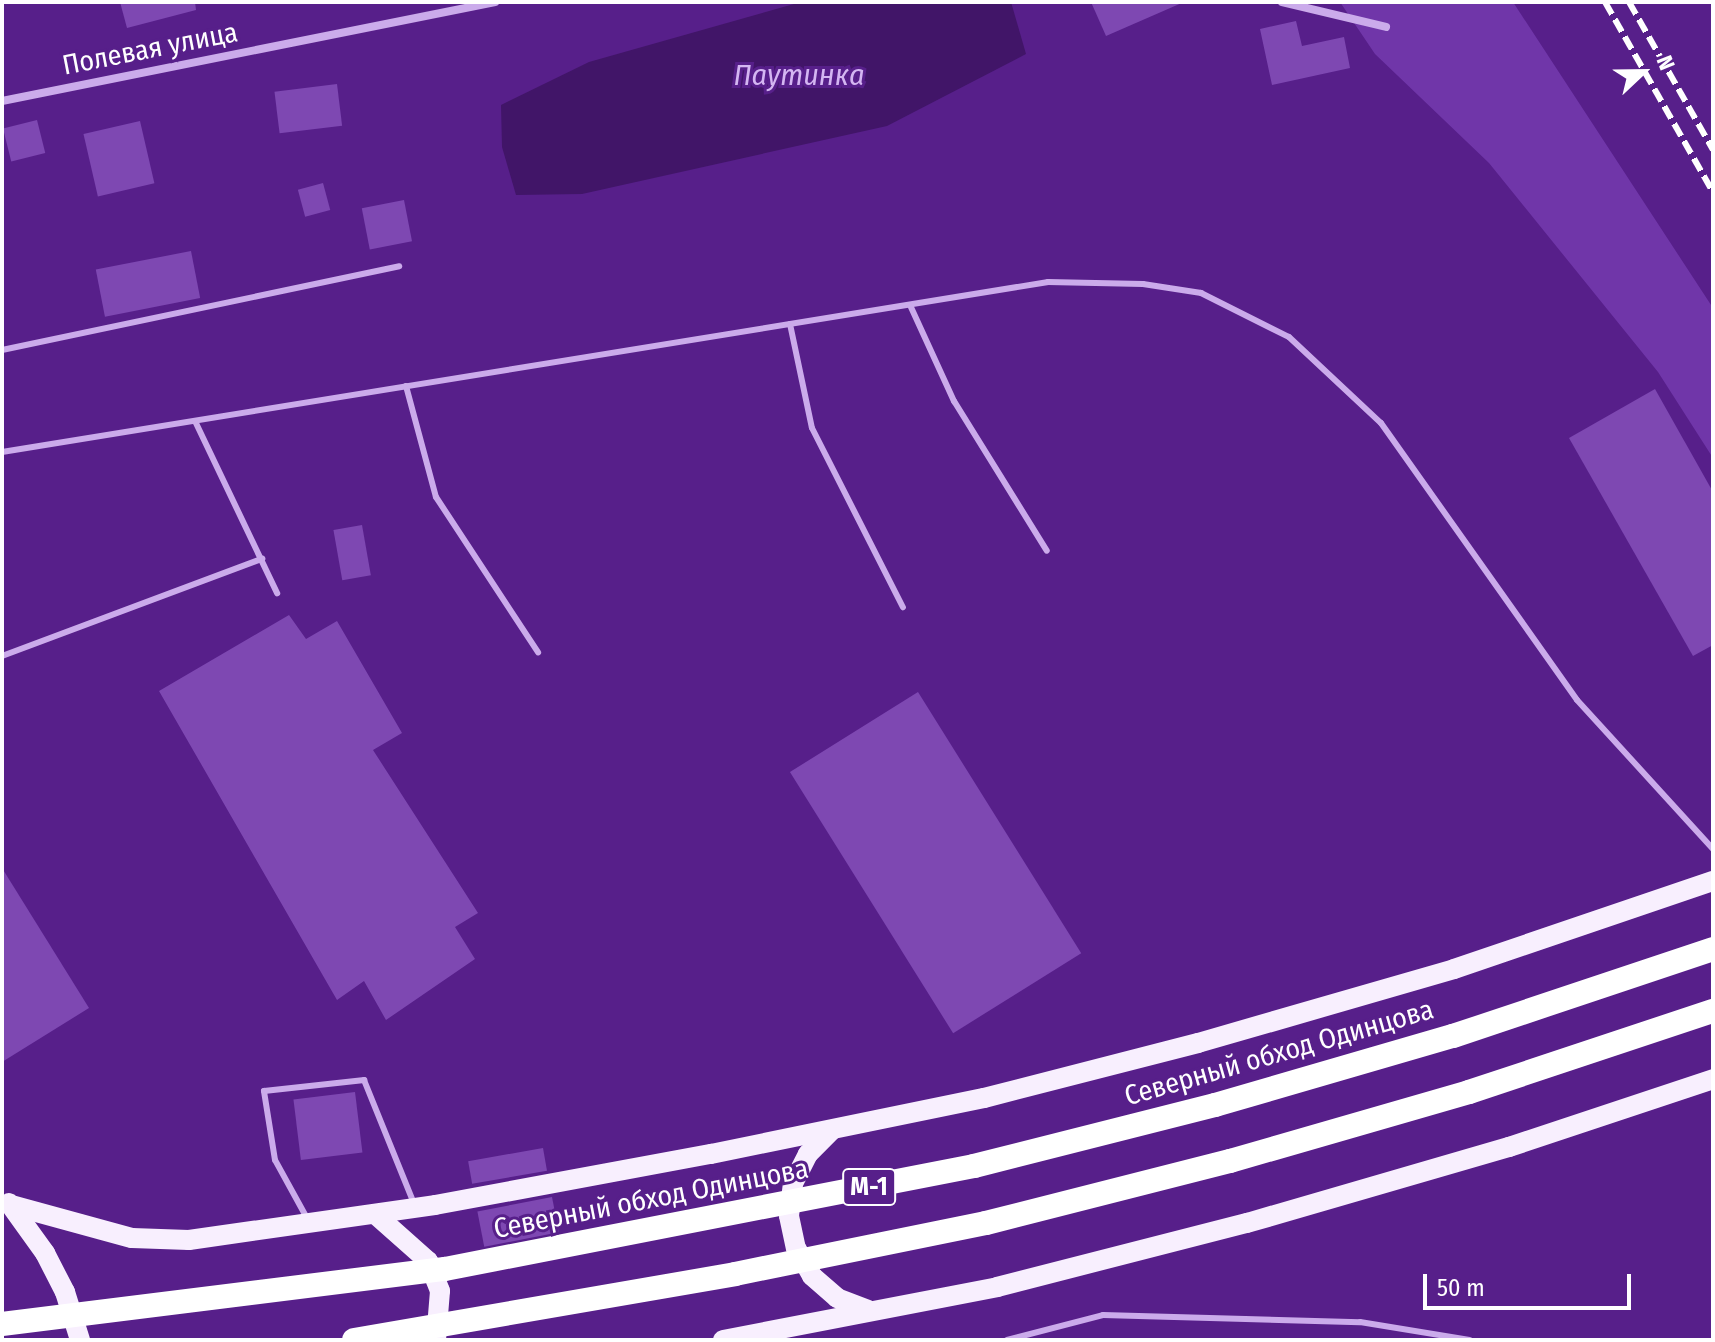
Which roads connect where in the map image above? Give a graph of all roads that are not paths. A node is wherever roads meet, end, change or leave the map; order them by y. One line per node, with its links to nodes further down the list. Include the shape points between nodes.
1 (495, 2): 4 (street, Полевая улица)
2 (1282, 2): 3 (street)
3 (1386, 27)
4 (2, 101)
5 (399, 266): 8 (lane)
6 (910, 305): 7 (lane); 12 (lane, via 954,401); 18 (lane, via 1048,282 1143,284 1201,293 1289,337 1381,423 1577,700)
7 (790, 324): 9 (lane); 15 (lane, via 812,428)
8 (2, 350)
9 (406, 386): 10 (lane); 16 (lane, via 436,497)
10 (195, 421): 11 (lane); 13 (lane)
11 (2, 452)
12 (1047, 551)
13 (262, 559): 14 (lane); 17 (lane)
14 (277, 593)
15 (903, 607)
16 (538, 652)
17 (2, 656)
18 (1713, 849)
19 (1713, 881): 23 (main road, via 1454,969 1198,1043)
20 (1713, 949): 29 (highway, Северный обход Одинцова / М-1, via 1453,1036 1215,1105 974,1166 445,1269)
21 (1713, 1011): 32 (highway, М-1, via 1469,1092 1230,1161 986,1223 719,1277)
22 (1713, 1079): 28 (main road, via 1488,1153 1152,1248 997,1287)
23 (831, 1131): 25 (main road); 28 (main road, via 808,1154 793,1183 789,1216 796,1248 812,1276 837,1298)
24 (6, 1201): 27 (main road, via 132,1238 189,1240); 31 (main road, via 52,1266)
25 (416, 1208): 26 (main road); 27 (lane, via 388,1150 364,1080 264,1091 275,1160)
26 (375, 1214): 27 (main road); 33 (main road, via 428,1261 440,1291)
27 (310, 1223)
28 (868, 1310): 34 (main road)
29 (2, 1324)
30 (1457, 1339): 35 (lane, via 1360,1322 1103,1315); 36 (lane)
31 (80, 1340)
32 (354, 1340)
33 (436, 1340)
34 (723, 1340)
35 (1007, 1340)
36 (1470, 1340)

